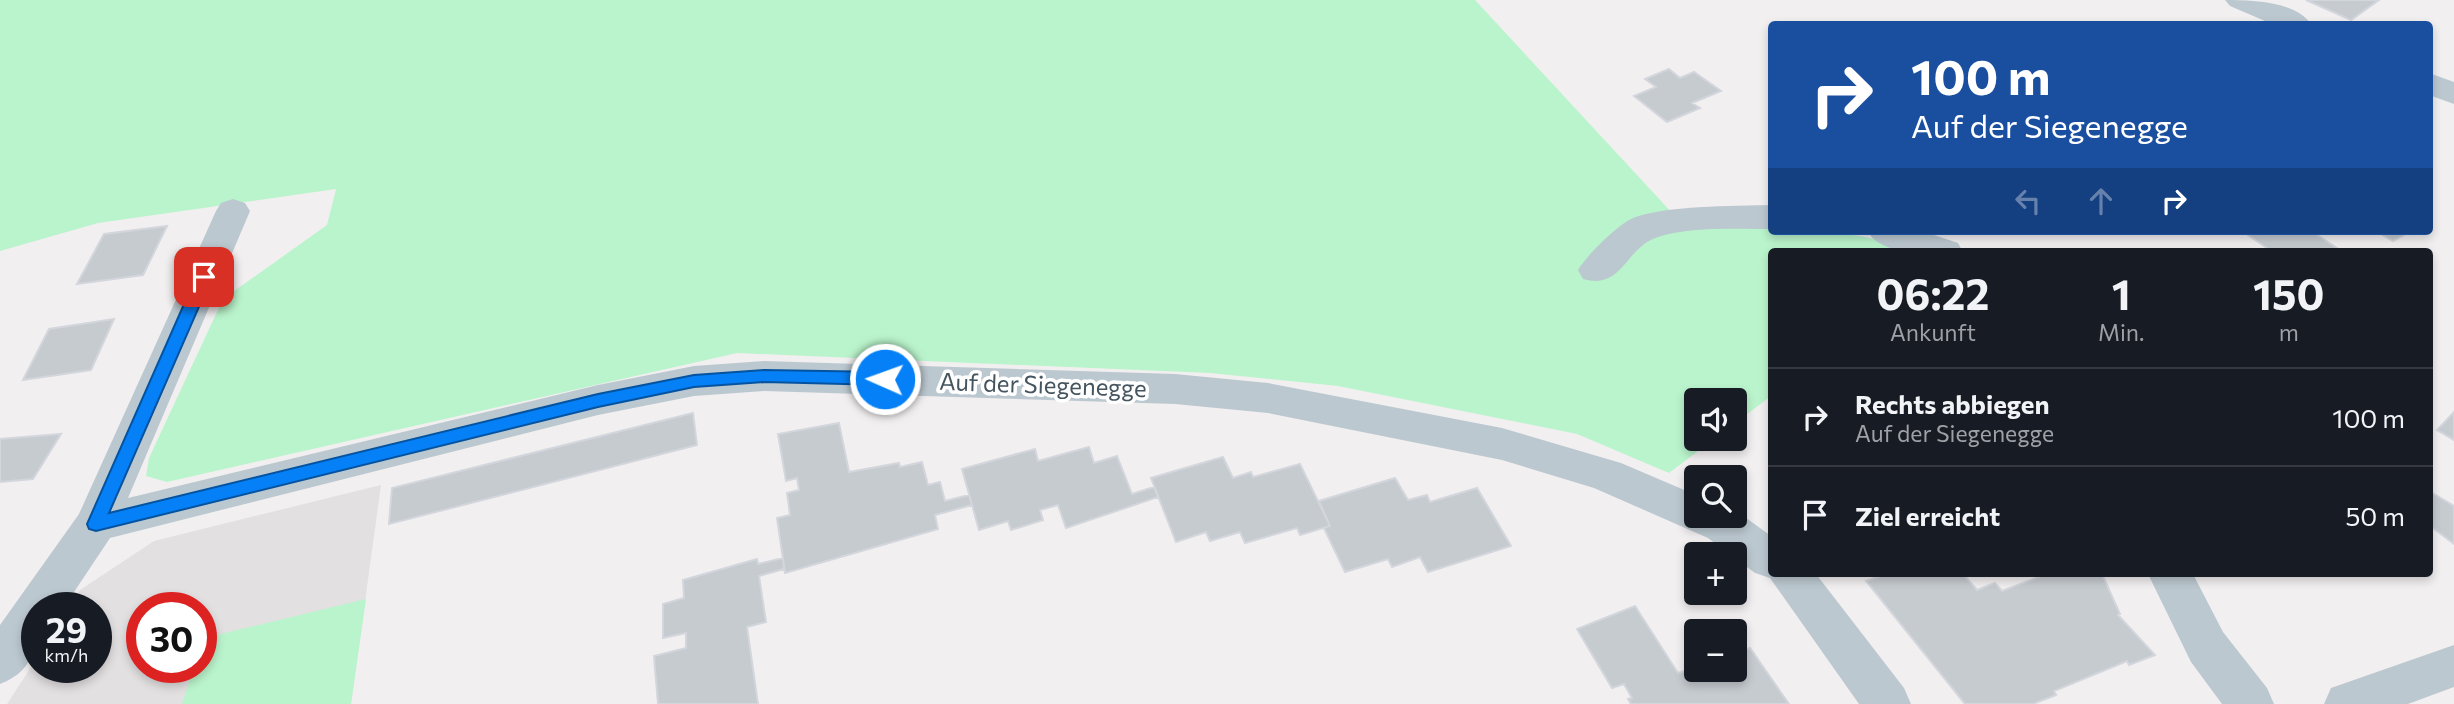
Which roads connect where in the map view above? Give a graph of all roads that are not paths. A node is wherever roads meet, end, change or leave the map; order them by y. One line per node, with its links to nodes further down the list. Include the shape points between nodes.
1 (2240, 0): 2 (street)
2 (2289, 21)
3 (2433, 85): 4 (street)
4 (2454, 94)
5 (233, 211): 11 (street)
6 (1768, 217): 9 (street, via 1704,218 1641,229)
7 (1896, 235): 8 (street)
8 (1934, 248)
9 (1595, 270)
10 (1684, 509): 11 (street, Auf der Siegenegge, via 1606,475 1502,444 1268,398 1175,389 764,376 694,381 598,400)
11 (96, 524): 16 (street)
12 (1727, 528): 13 (street)
13 (1768, 558)
14 (1792, 577): 20 (street)
15 (2172, 577): 21 (street, via 2207,647)
16 (50, 592)
17 (21, 633): 18 (street)
18 (0, 663)
19 (2454, 666): 22 (street)
20 (1887, 704)
21 (2250, 704)
22 (2348, 704)

